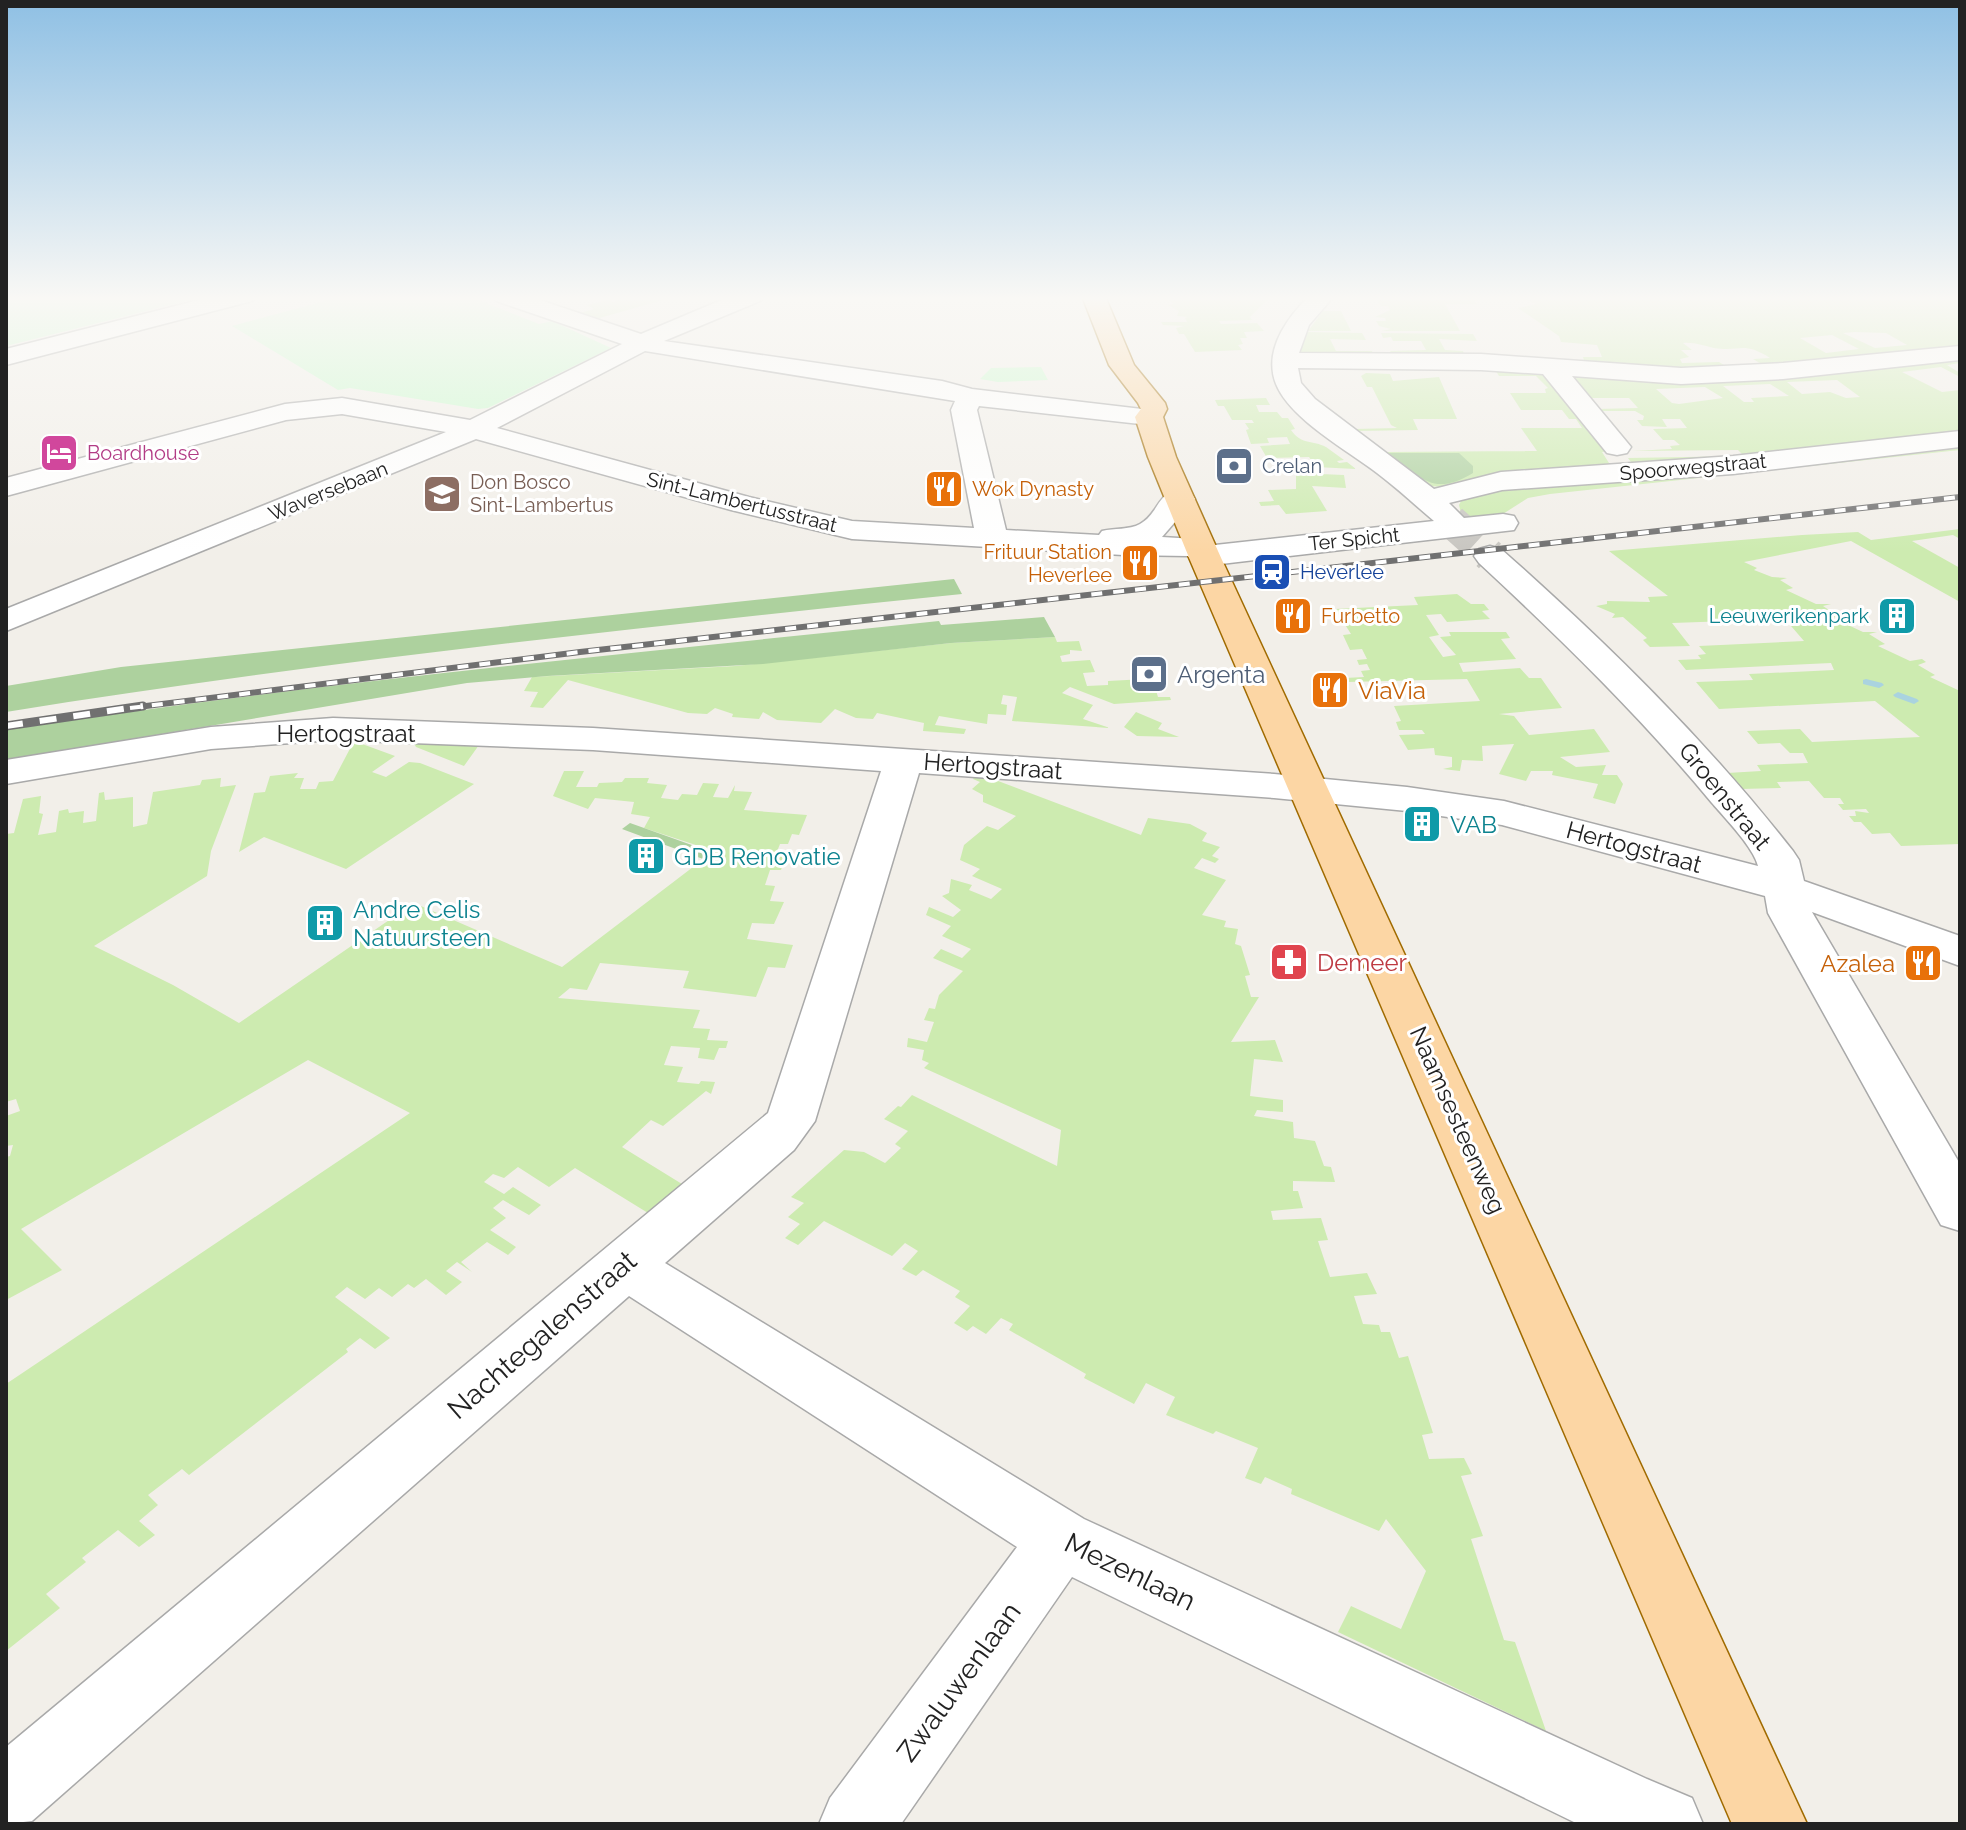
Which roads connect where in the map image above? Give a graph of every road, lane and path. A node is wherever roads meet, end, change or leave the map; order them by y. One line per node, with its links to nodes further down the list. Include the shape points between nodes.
1 (566, 381): 8 (street, Waversebaan)
2 (892, 381): 6 (street)
3 (1128, 381): 7 (main road, Naamsesteenweg, via 1132,401)
4 (1289, 381): 13 (street, via 1304,404)
5 (1563, 381): 10 (street)
6 (970, 397): 7 (street); 14 (street, via 964,410)
7 (1149, 416): 12 (main road, Naamsesteenweg)
8 (472, 429): 11 (street, Sint-Lambertusstraat, via 352,407 304,408); 14 (street, Sint-Lambertusstraat, via 819,524); 19 (street, Waversebaan)
9 (1960, 439): 13 (street, Spoorwegstraat, via 1709,467 1501,481)
10 (1617, 447)
11 (6, 487)
12 (1180, 499): 16 (street, Sint-Lambertusstraat, via 1149,531); 18 (main road, Naamsesteenweg)
13 (1440, 510): 17 (street)
14 (992, 538): 16 (street, Sint-Lambertusstraat)
15 (1496, 540): 18 (street, Ter Spicht); 23 (street, Groenstraat, via 1681,741 1778,860)
16 (1066, 542): 18 (street, Sint-Lambertusstraat)
17 (1238, 543)
18 (1202, 551): 22 (main road, Naamsesteenweg)
19 (6, 621)
20 (904, 760): 21 (street, Hertogstraat, via 593,739 333,729 211,738); 22 (street, Hertogstraat); 26 (street, Nachtegalenstraat, via 790,1121)
21 (6, 772)
22 (1311, 790): 23 (street, Hertogstraat, via 1504,813); 31 (main road, Naamsesteenweg)
23 (1784, 888): 24 (street, Hertogstraat); 25 (street, Groenstraat, via 1790,913)
24 (1960, 952)
25 (1960, 1211)
26 (624, 1265): 27 (street, Mezenlaan); 28 (street, Nachtegalenstraat)
27 (1061, 1540): 29 (street, Zwaluwenlaan); 30 (street, Mezenlaan)
28 (6, 1795)
29 (856, 1824)
30 (1666, 1824)
31 (1770, 1824)

